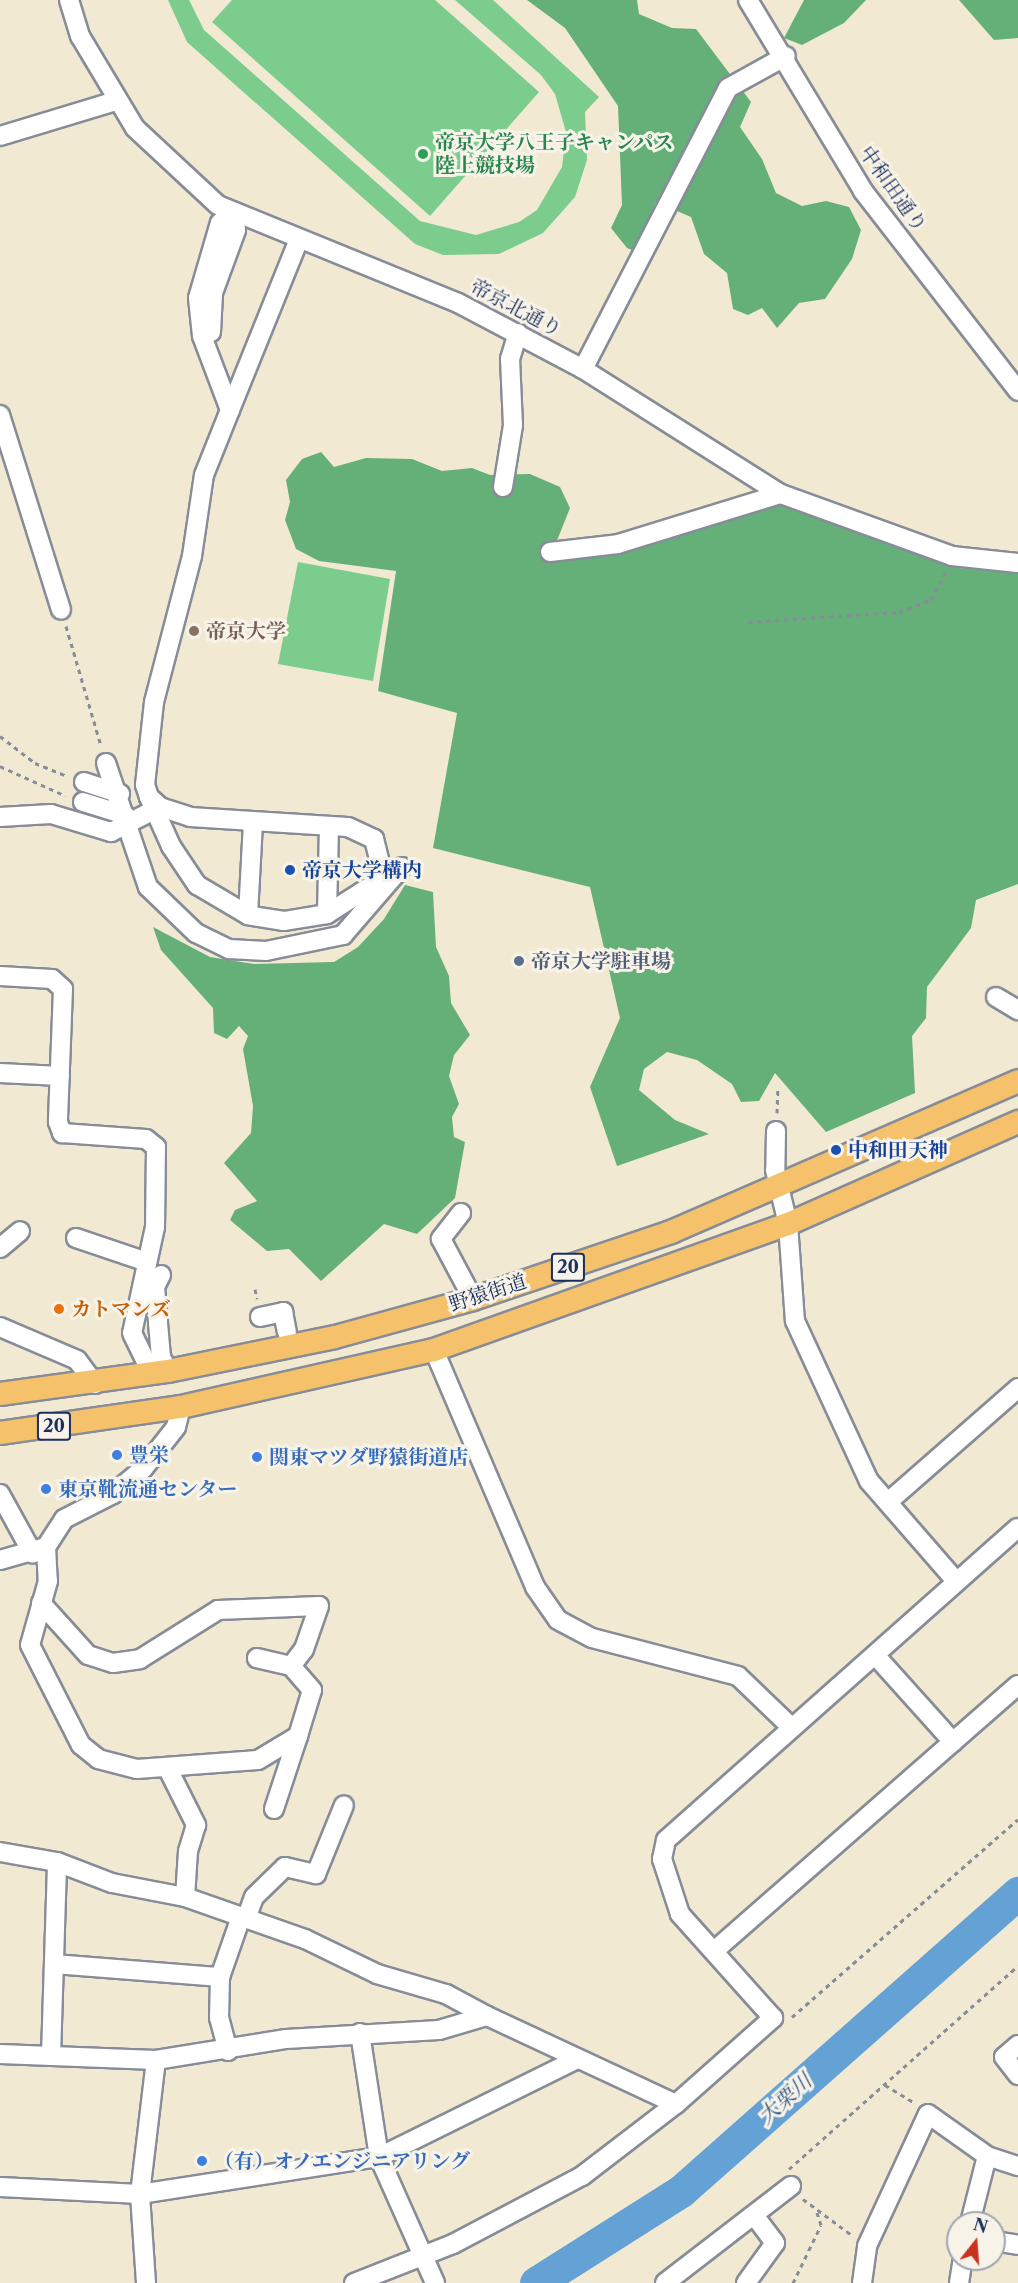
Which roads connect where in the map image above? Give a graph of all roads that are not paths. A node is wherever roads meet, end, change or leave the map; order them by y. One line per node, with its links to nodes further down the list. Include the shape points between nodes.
1 (69, 0): 4 (street, 帝京北通り, via 80,36)
2 (748, 0): 3 (street, 中和田通り)
3 (786, 56): 9 (street, via 728,88); 10 (street, 中和田通り, via 863,191)
4 (116, 101): 5 (street); 6 (street, 帝京北通り, via 160,154 206,196)
5 (0, 136)
6 (233, 212): 7 (street, 帝京北通り); 11 (street, via 236,230 211,303 216,362)
7 (299, 239): 8 (street, 帝京北通り, via 382,268); 11 (street)
8 (518, 333): 9 (street, 帝京北通り); 13 (street, via 510,359 513,425)
9 (583, 369): 14 (street, 帝京北通り)
10 (1018, 391)
11 (230, 410): 22 (street, via 204,475 192,556 154,702 145,774)
12 (0, 415): 17 (street)
13 (503, 488)
14 (781, 494): 15 (street, via 618,544); 16 (street, 帝京北通り, via 952,556)
15 (550, 552)
16 (1018, 563)
17 (61, 610)
18 (106, 763): 20 (street)
19 (84, 782): 20 (street)
20 (120, 794): 24 (street)
21 (83, 802): 24 (street)
22 (155, 805): 24 (street); 25 (street, via 190,818); 29 (street, via 197,885)
23 (0, 817): 24 (street, via 39,812 100,831)
24 (127, 821): 27 (street, via 148,887 196,933 229,949 266,951 343,935)
25 (252, 822): 26 (street); 29 (street)
26 (329, 826): 28 (street); 28 (street, via 348,827 374,839 382,872 374,884)
27 (402, 867)
28 (327, 914): 29 (street, via 284,921)
29 (248, 915)
30 (0, 976): 34 (street, via 52,979 63,989)
31 (996, 997): 32 (street)
32 (1018, 1010)
33 (0, 1073): 34 (street)
34 (60, 1076): 44 (street, via 62,1133 146,1139 156,1147 156,1213)
35 (1018, 1081): 38 (main road, 野猿街道 / 20)
36 (1018, 1122): 40 (main road, 野猿街道 / 20)
37 (776, 1124): 38 (street)
38 (778, 1188): 40 (street); 46 (main road, 野猿街道 / 20, via 670,1232)
39 (461, 1213): 46 (street, via 441,1239)
40 (788, 1224): 50 (main road, 野猿街道 / 20); 60 (street, via 795,1321 869,1481)
41 (20, 1231): 43 (street)
42 (76, 1238): 44 (street)
43 (0, 1248)
44 (147, 1262): 51 (street, via 132,1333)
45 (161, 1275): 51 (street, via 155,1287)
46 (473, 1299): 51 (main road, 野猿街道 / 20, via 335,1337)
47 (260, 1317): 49 (street, via 283,1312)
48 (0, 1327): 52 (street, via 77,1360)
49 (287, 1332)
50 (434, 1350): 56 (main road, 野猿街道 / 20); 70 (street, via 535,1587 558,1620 592,1638 738,1676)
51 (160, 1373): 52 (main road, 野猿街道 / 20)
52 (95, 1384): 54 (main road, 野猿街道 / 20); 57 (main road)
53 (1018, 1388): 60 (street)
54 (0, 1394)
55 (0, 1401): 58 (main road, via 8,1422)
56 (181, 1407): 57 (main road, 野猿街道 / 20); 62 (street, via 165,1445 143,1469 113,1494 64,1519)
57 (107, 1420): 58 (main road, 野猿街道 / 20)
58 (0, 1432)
59 (0, 1494): 62 (street)
60 (888, 1502): 64 (street)
61 (1018, 1528): 64 (street)
62 (39, 1551): 63 (street); 65 (street, via 48,1581)
63 (0, 1560)
64 (956, 1581): 66 (street)
65 (41, 1603): 68 (street, via 88,1655 113,1663 140,1659 218,1610 319,1606 304,1650); 73 (street, via 30,1645 81,1745 118,1766)
66 (874, 1655): 70 (street); 72 (street)
67 (257, 1658): 68 (street)
68 (291, 1666): 71 (street, via 312,1690)
69 (1018, 1685): 72 (street)
70 (791, 1727): 80 (street, via 666,1840 662,1859 680,1914)
71 (298, 1736): 73 (street, via 258,1760 208,1761); 75 (street)
72 (952, 1742): 80 (street)
73 (168, 1769): 78 (street, via 196,1825 188,1851)
74 (344, 1805): 79 (street, via 316,1874 285,1867 255,1898)
75 (274, 1809)
76 (0, 1852): 77 (street)
77 (57, 1862): 78 (street); 81 (street)
78 (185, 1897): 79 (street)
79 (244, 1918): 82 (street); 83 (street, via 376,1974 446,1994)
80 (714, 1951): 92 (street, via 774,2018)
81 (54, 1964): 82 (street); 88 (street)
82 (220, 1977): 86 (street, via 219,2018)
83 (487, 2016): 84 (street, via 439,2030); 90 (street)
84 (360, 2033): 86 (street, via 286,2039); 94 (street)
85 (1018, 2044): 91 (street, via 1004,2057)
86 (228, 2051): 89 (street)
87 (0, 2054): 88 (street)
88 (51, 2056): 89 (street)
89 (156, 2060): 98 (street)
90 (574, 2060): 92 (street); 94 (street)
91 (1018, 2075)
92 (676, 2104): 101 (street, via 582,2176)
93 (987, 2156): 95 (street); 99 (street); 106 (street, via 928,2114 867,2246)
94 (379, 2157): 98 (street); 101 (street)
95 (1018, 2166)
96 (788, 2179): 100 (street)
97 (0, 2187): 98 (street)
98 (140, 2194): 102 (street)
99 (973, 2211)
100 (755, 2217): 104 (street); 105 (street, via 775,2243)
101 (430, 2271): 103 (street)
102 (146, 2283)
103 (354, 2283)
104 (665, 2283)
105 (746, 2283)
106 (862, 2283)

